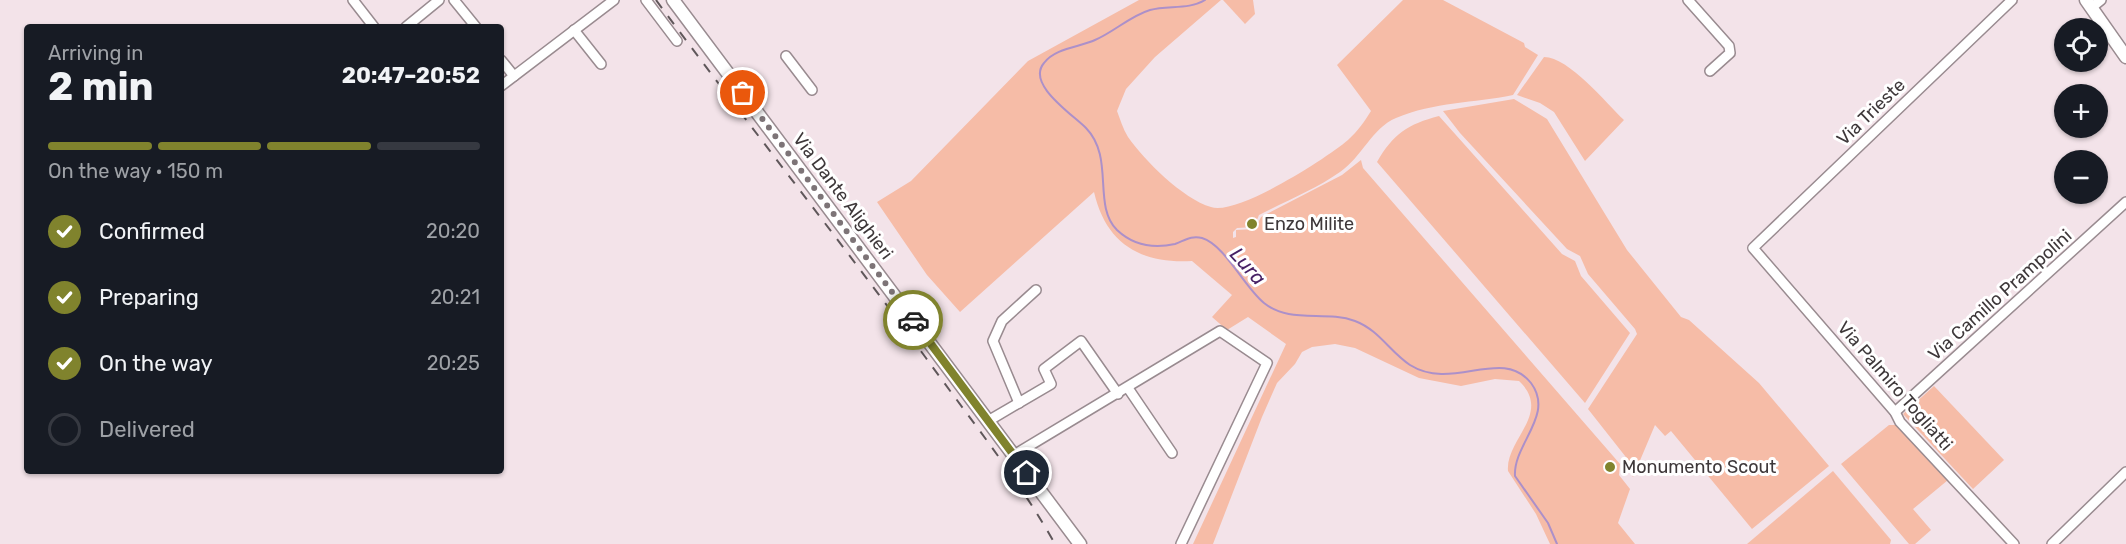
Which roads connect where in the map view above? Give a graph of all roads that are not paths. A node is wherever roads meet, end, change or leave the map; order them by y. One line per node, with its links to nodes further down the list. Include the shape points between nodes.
1 (368, 0): 10 (street)
2 (439, 0): 12 (street)
3 (454, 0): 13 (street)
4 (614, 0): 14 (street)
5 (646, 0): 15 (street)
6 (673, 0): 31 (street, Via Dante Alighieri)
7 (1688, 0): 20 (street, via 1729,46 1730,53)
8 (2012, 0): 25 (street, Via Trieste)
9 (2093, 3): 17 (street)
10 (356, 4): 11 (street)
11 (372, 24)
12 (410, 24)
13 (474, 24)
14 (574, 30): 19 (street); 21 (street)
15 (676, 41)
16 (786, 56): 23 (street)
17 (2126, 57)
18 (504, 64): 21 (street)
19 (601, 64)
20 (1710, 71)
21 (514, 76): 22 (street)
22 (504, 84)
23 (812, 90)
24 (2126, 202): 30 (street, Via Camillo Prampolini)
25 (1753, 248): 30 (street, Via Palmiro Togliatti)
26 (1036, 290): 29 (street, via 1002,321 993,341)
27 (1128, 388): 28 (street); 32 (street); 36 (street, via 1220,331 1267,363)
28 (1118, 394): 29 (street, via 1081,341 1044,369 1052,384); 33 (street)
29 (1019, 403): 31 (street)
30 (1895, 412): 37 (street, Via Palmiro Togliatti)
31 (986, 418): 33 (street, Via Dante Alighieri)
32 (1172, 453)
33 (1014, 455): 35 (street, Via Dante Alighieri)
34 (2126, 472): 38 (street)
35 (1080, 544)
36 (1181, 544)
37 (2014, 544)
38 (2052, 544)

